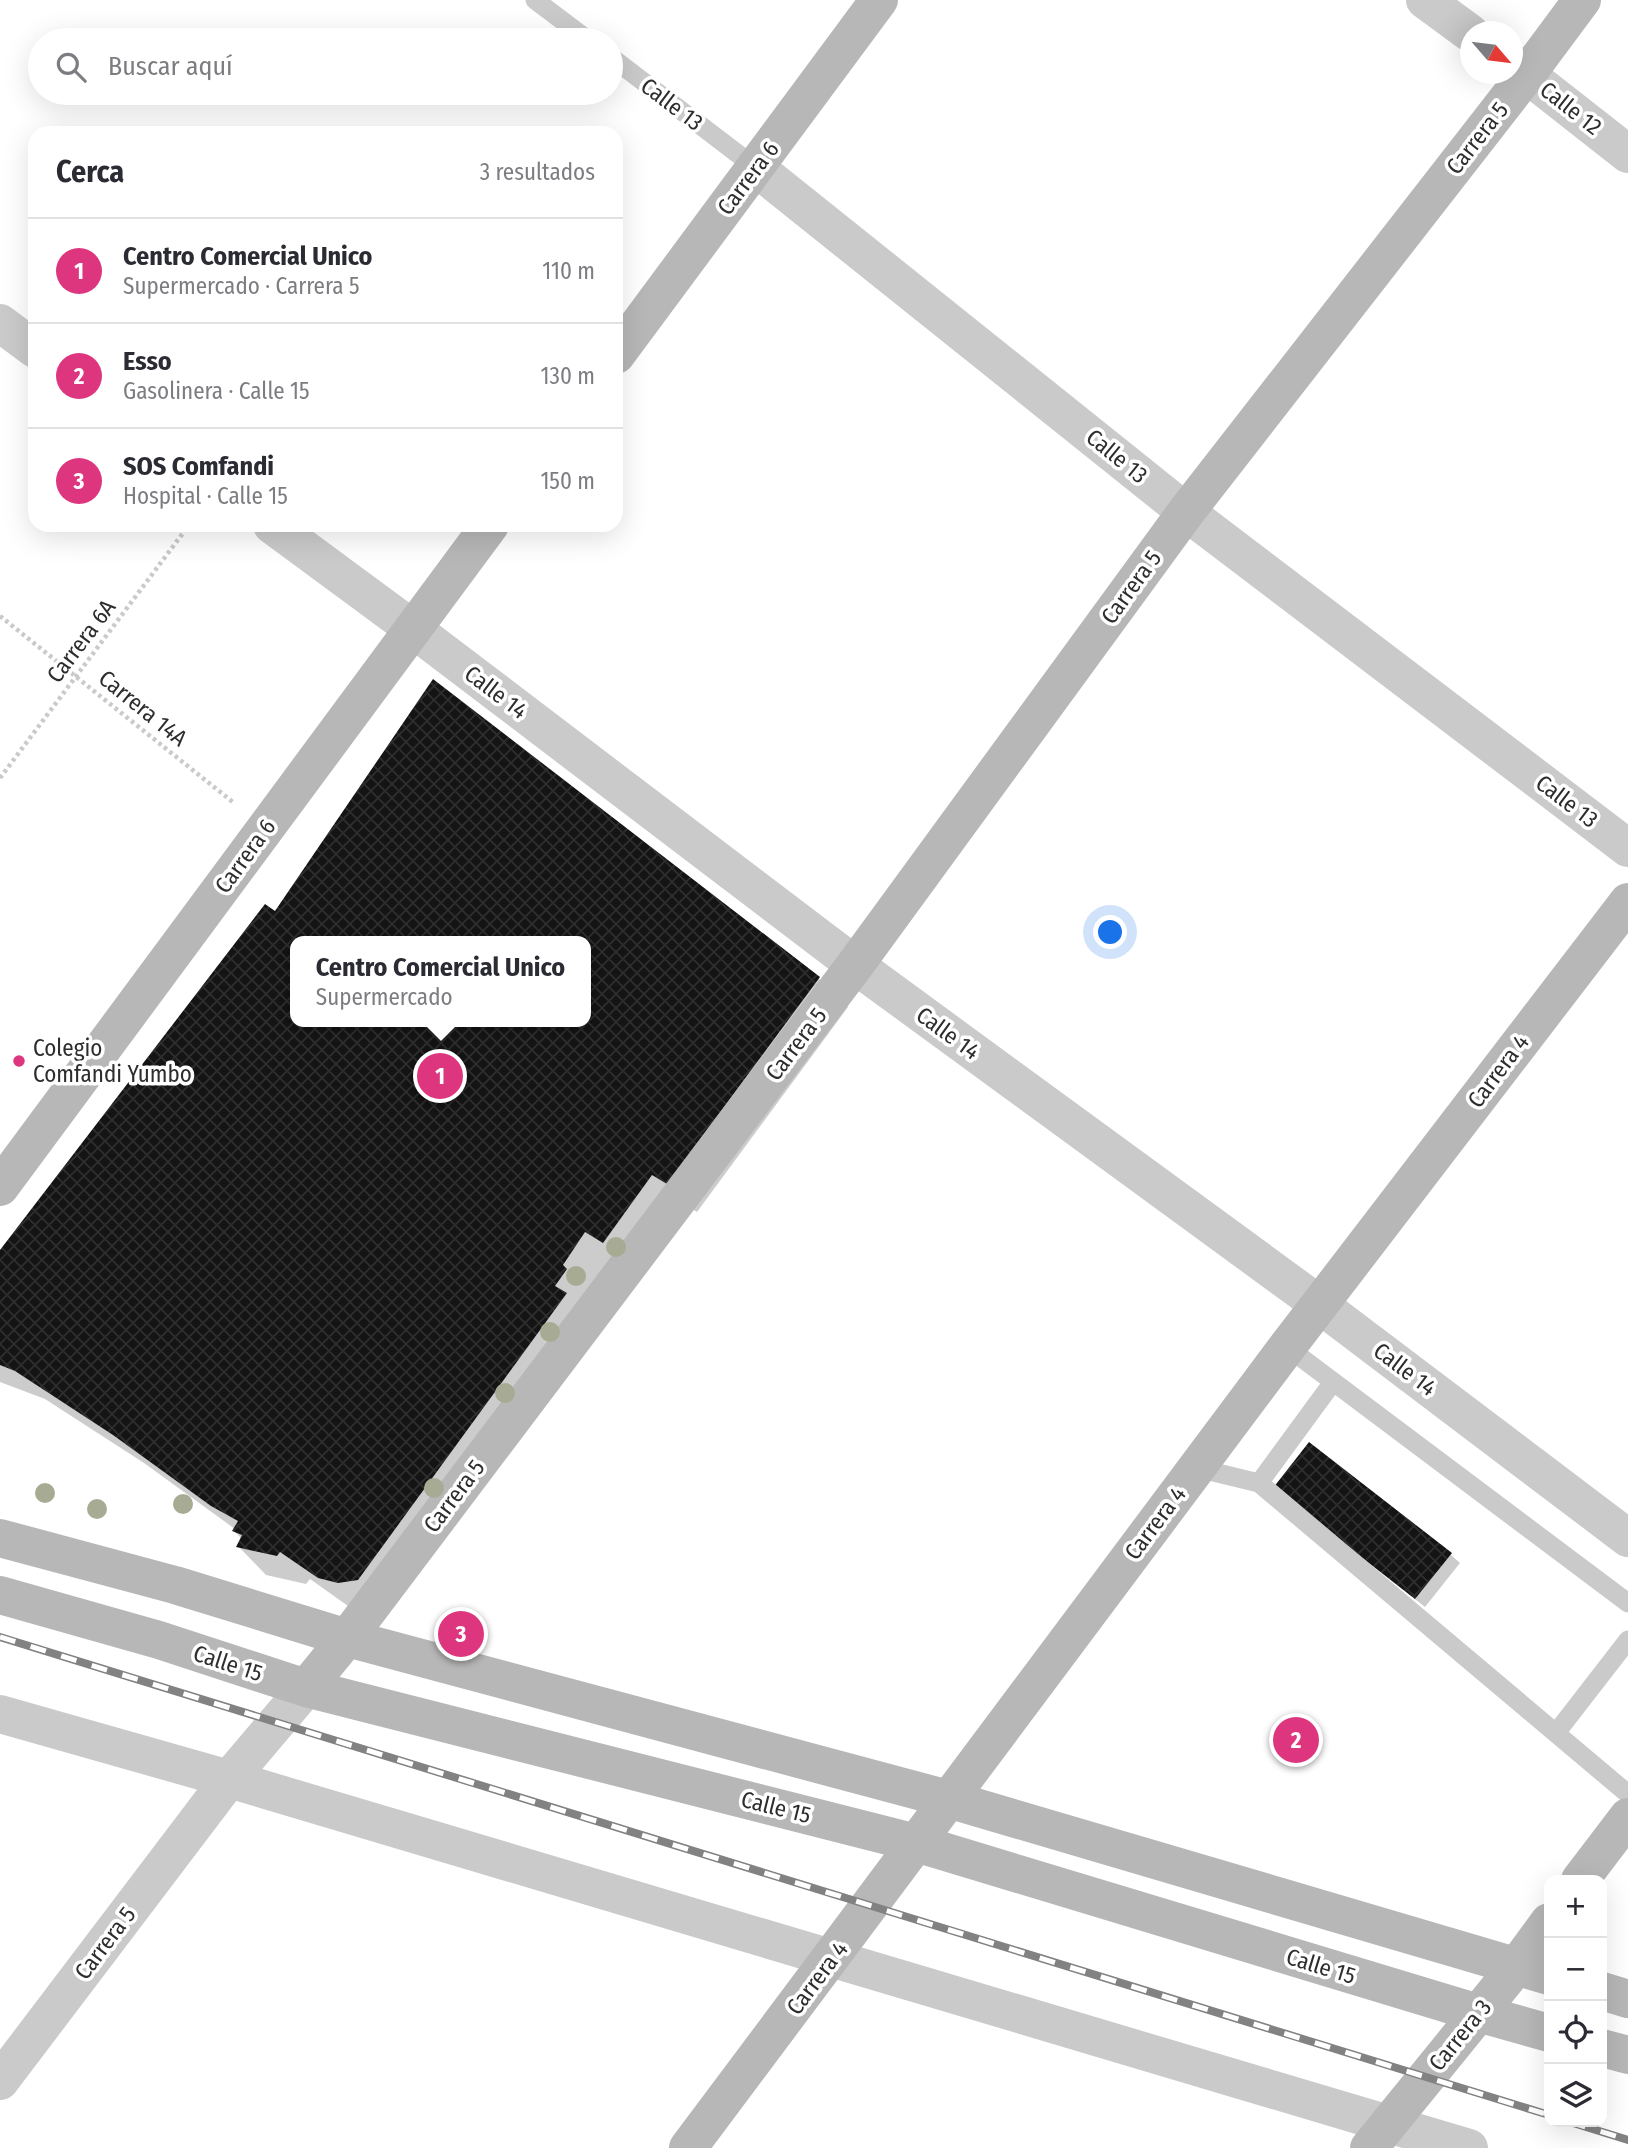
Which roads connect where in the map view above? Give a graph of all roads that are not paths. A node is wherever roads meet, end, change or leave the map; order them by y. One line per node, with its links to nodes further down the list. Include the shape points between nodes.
1 (535, 0): 6 (lane)
2 (880, 0): 12 (main road, Carrera 6)
3 (1425, 0): 5 (street)
4 (1582, 0): 7 (main road, Carrera 5)
5 (1460, 25)
6 (572, 28)
7 (1523, 65)
8 (623, 66): 12 (lane, Calle 13)
9 (1523, 70): 11 (street, Calle 12)
10 (1508, 84): 16 (main road, Carrera 5)
11 (1628, 154)
12 (755, 167): 15 (main road, Carrera 6); 16 (street, Calle 13)
13 (0, 323): 14 (street)
14 (28, 344)
15 (623, 346)
16 (1186, 512): 20 (street, Calle 13); 22 (main road, Carrera 5)
17 (281, 532): 19 (street, Calle 14)
18 (485, 532): 19 (main road, Carrera 6)
19 (412, 629): 22 (street, Calle 14); 23 (main road, Carrera 6)
20 (1628, 848)
21 (1628, 902): 24 (main road, Carrera 4)
22 (855, 965): 24 (street, Calle 14); 33 (main road, Carrera 5)
23 (0, 1187)
24 (1320, 1305): 25 (main road, Carrera 4); 30 (street, Calle 14)
25 (1287, 1347): 26 (lane); 27 (main road, Carrera 4)
26 (1333, 1382): 28 (lane); 32 (lane)
27 (1196, 1468): 28 (lane); 40 (main road, Carrera 4)
28 (1259, 1483): 37 (lane)
29 (0, 1538): 33 (main road)
30 (1628, 1538)
31 (0, 1595): 35 (main road, Calle 15)
32 (1628, 1603)
33 (347, 1638): 35 (main road, Carrera 5); 40 (main road)
34 (1628, 1640): 37 (lane)
35 (306, 1688): 38 (street, Carrera 5); 42 (main road, Calle 15)
36 (0, 1714): 38 (street)
37 (1556, 1733): 39 (lane)
38 (229, 1779): 45 (street); 53 (street, Carrera 5)
39 (1628, 1794)
40 (948, 1799): 42 (main road, Carrera 4); 46 (main road)
41 (1628, 1817): 43 (main road)
42 (916, 1843): 45 (main road, Carrera 4); 49 (main road, Calle 15)
43 (1584, 1875)
44 (1544, 1936): 46 (main road, Carrera 3)
45 (831, 1958): 54 (street); 55 (main road, Carrera 4)
46 (1532, 1971): 49 (main road, Carrera 3)
47 (1607, 1993): 48 (main road)
48 (1628, 1999)
49 (1478, 2013): 50 (main road, Calle 15); 54 (main road, Carrera 3)
50 (1544, 2032)
51 (1607, 2049): 52 (main road)
52 (1628, 2055)
53 (0, 2081)
54 (1379, 2136): 56 (street)
55 (688, 2148)
56 (1469, 2148)

